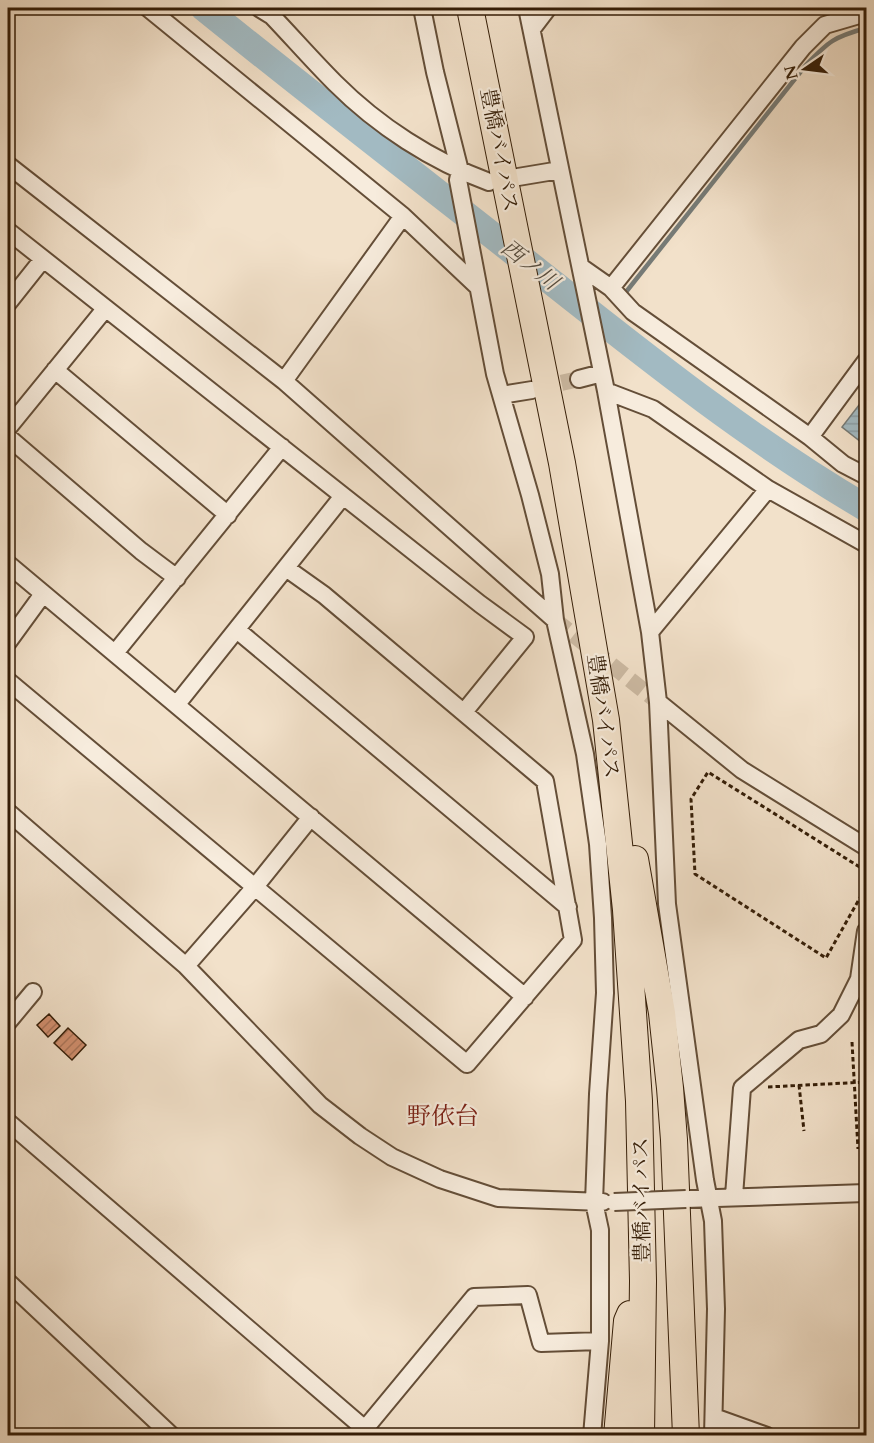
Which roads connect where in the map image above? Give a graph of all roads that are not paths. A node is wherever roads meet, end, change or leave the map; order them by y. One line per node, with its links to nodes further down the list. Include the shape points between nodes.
1 (148, 8): 14 (street)
2 (259, 8): 11 (street, via 272,16 336,85 394,133)
3 (422, 8): 11 (street)
4 (470, 8): 52 (highway, 豊橋バイパス, via 562,463)
5 (527, 8): 8 (street)
6 (548, 8): 8 (street)
7 (867, 14): 19 (street, via 825,25 803,47)
8 (532, 29): 10 (street)
9 (8, 165): 26 (street)
10 (560, 170): 12 (street); 17 (street)
11 (459, 176): 13 (street); 18 (street)
12 (518, 177)
13 (489, 182)
14 (403, 216): 18 (street); 26 (street)
15 (8, 231): 16 (street)
16 (43, 259): 20 (street); 21 (street)
17 (580, 267): 19 (street); 24 (street)
18 (476, 280): 29 (street)
19 (610, 288): 31 (street, via 633,312)
20 (8, 303)
21 (105, 309): 23 (street); 33 (street)
22 (867, 361): 31 (street)
23 (55, 370): 30 (street); 37 (street)
24 (602, 373): 25 (street); 28 (street)
25 (579, 379)
26 (284, 381): 43 (street)
27 (532, 390): 29 (street)
28 (606, 391): 35 (street, via 653,409); 45 (street)
29 (501, 395): 43 (street, via 550,574)
30 (8, 428)
31 (810, 436): 34 (street, via 843,464)
32 (8, 437): 41 (street)
33 (282, 447): 36 (street); 37 (street)
34 (867, 477)
35 (768, 489): 38 (street); 45 (street)
36 (343, 496): 40 (street); 51 (street, via 525,637)
37 (228, 515): 41 (street)
38 (867, 544)
39 (8, 564): 42 (street)
40 (286, 568): 44 (street); 51 (street)
41 (177, 578): 47 (street)
42 (43, 594): 46 (street); 47 (street)
43 (555, 620): 67 (street, via 585,754 598,844 603,918 605,993)
44 (237, 630): 50 (street); 57 (street)
45 (650, 632): 49 (street)
46 (8, 642)
47 (115, 653): 50 (street)
48 (8, 681): 56 (street)
49 (658, 702): 55 (street, via 742,770); 66 (street, via 667,904)
50 (177, 704): 54 (street)
51 (464, 712): 57 (street, via 545,781)
52 (606, 720): 68 (highway, 豊橋バイパス, via 626,910 639,1101); 77 (highway, via 645,908 662,1013 674,1140)
53 (8, 812): 59 (street)
54 (311, 817): 56 (street); 61 (street)
55 (867, 847)
56 (254, 888): 59 (street); 61 (street, via 467,1064)
57 (568, 908): 61 (street, via 573,940)
58 (867, 931): 65 (street, via 859,980 841,1016 821,1034 799,1040 742,1088)
59 (186, 966): 67 (street, via 320,1105 392,1157 440,1179 498,1198)
60 (33, 992): 62 (street)
61 (525, 997)
62 (8, 1022)
63 (8, 1122): 72 (street)
64 (867, 1193): 65 (street)
65 (734, 1196): 66 (street)
66 (708, 1197): 67 (street, bridge); 71 (street, via 713,1221 716,1309)
67 (594, 1202): 70 (street, via 600,1230)
68 (644, 1281): 75 (highway, via 627,1321); 76 (highway, 豊橋バイパス)
69 (8, 1282): 73 (street)
70 (600, 1341): 72 (street, via 541,1343 528,1295 474,1297); 74 (street)
71 (714, 1417): 78 (street); 79 (street)
72 (366, 1433)
73 (172, 1436)
74 (592, 1436)
75 (618, 1436)
76 (641, 1436)
77 (686, 1436)
78 (713, 1436)
79 (767, 1436)

